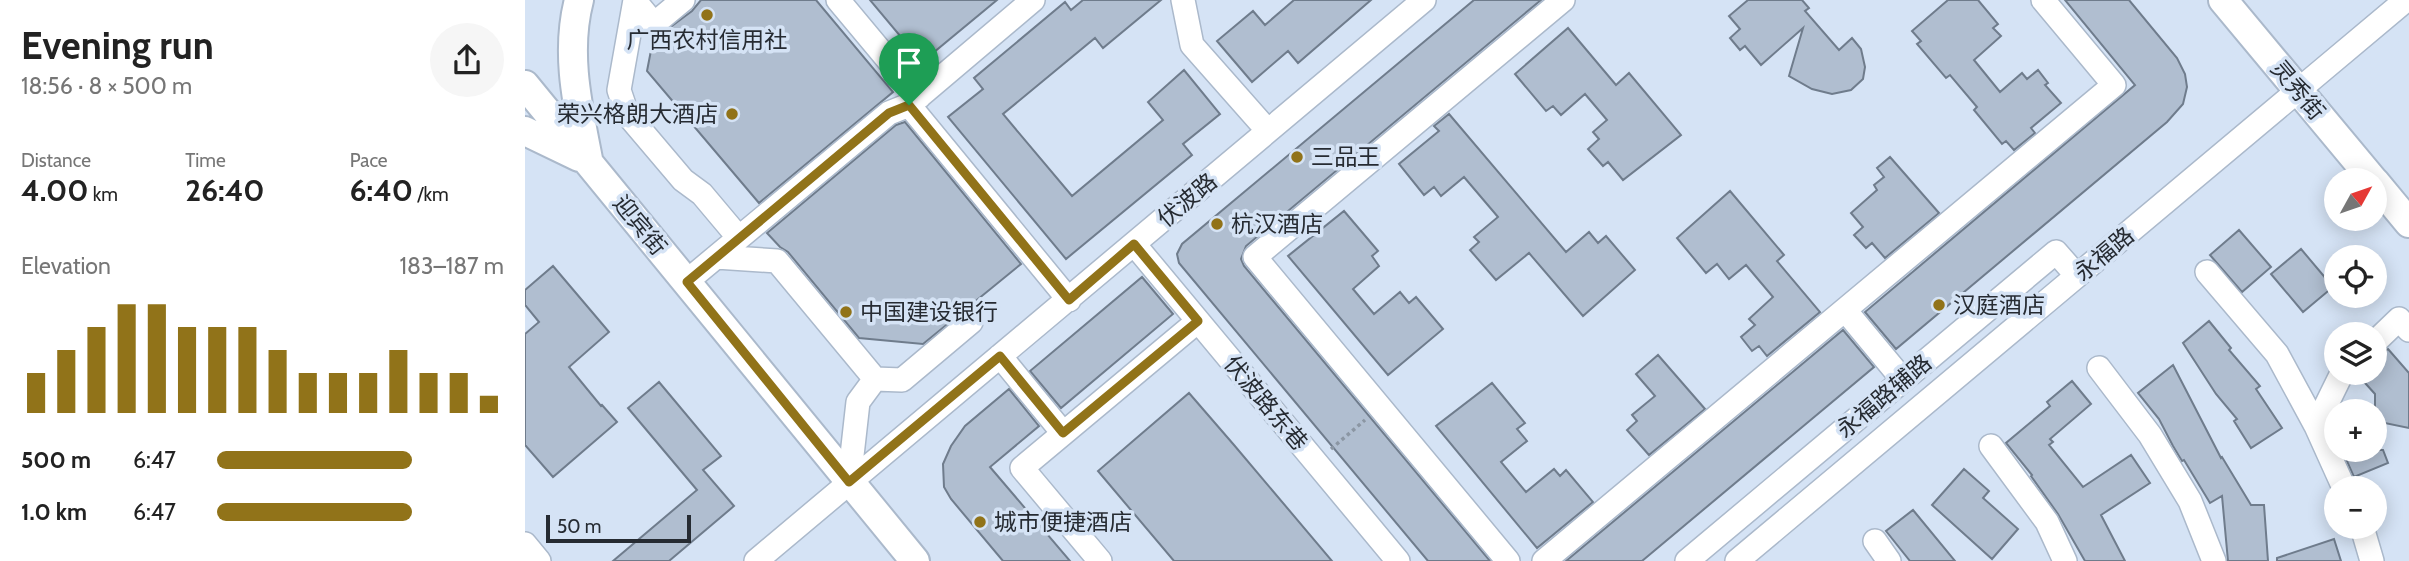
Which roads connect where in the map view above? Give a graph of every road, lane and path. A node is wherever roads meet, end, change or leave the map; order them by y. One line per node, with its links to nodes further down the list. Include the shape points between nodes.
1 (579, 0): 17 (main road, via 573,79)
2 (683, 0): 11 (street, via 654,24)
3 (838, 0): 14 (street)
4 (1033, 0): 14 (street)
5 (1184, 0): 16 (street, via 1192,45)
6 (1424, 0): 16 (street, 伏波路)
7 (1563, 0): 38 (street, via 1255,257)
8 (2042, 0): 28 (street, via 2114,85)
9 (2223, 0): 13 (main road, 灵秀街)
10 (2406, 0): 13 (street, 永福路)
11 (635, 1): 21 (street, via 619,90 628,114)
12 (525, 85): 17 (main road, 迎宾街)
13 (2298, 90): 18 (main road, 灵秀街); 25 (street, 永福路)
14 (914, 101): 21 (street, via 889,113); 27 (street)
15 (525, 131): 17 (main road)
16 (1268, 131): 22 (street, 伏波路)
17 (589, 162): 26 (main road, 迎宾街)
18 (2363, 168)
19 (2387, 197): 20 (main road, 灵秀街)
20 (2409, 223)
21 (739, 238): 23 (street)
22 (1134, 244): 27 (street, 伏波路); 29 (street, 伏波路东巷)
23 (716, 257): 26 (street); 35 (street, via 777,261)
24 (2207, 272): 39 (street, via 2277,354)
25 (2077, 276): 36 (street, 永福路辅路, via 2056,252); 56 (street, 永福路)
26 (687, 282): 44 (main road, 迎宾街)
27 (1069, 300): 33 (street, 伏波路)
28 (1845, 310): 36 (street); 54 (street)
29 (1198, 321): 40 (street); 42 (street, 伏波路东巷)
30 (971, 322): 35 (street, via 902,380)
31 (2387, 330): 32 (street, via 2399,319)
32 (2409, 330)
33 (1000, 356): 40 (street); 44 (street, 伏波路)
34 (2099, 368): 59 (street, via 2150,435 2183,490)
35 (875, 379): 44 (street, via 858,402)
36 (1903, 380): 55 (street, 永福路辅路)
37 (2336, 385): 39 (street)
38 (1380, 408): 42 (path); 53 (street)
39 (2316, 426): 43 (street)
40 (1063, 433): 51 (street, via 1022,468)
41 (1991, 446): 58 (street, via 2047,522)
42 (1315, 462): 52 (street, 伏波路东巷)
43 (2339, 476)
44 (849, 482): 49 (street, 伏波路); 50 (main road, 迎宾街)
45 (2366, 539): 60 (street)
46 (1875, 541): 57 (street)
47 (525, 544): 48 (street)
48 (539, 561)
49 (756, 561)
50 (915, 561)
51 (1100, 561)
52 (1398, 561)
53 (1508, 561)
54 (1544, 561)
55 (1687, 561)
56 (1737, 561)
57 (1889, 561)
58 (2065, 561)
59 (2214, 561)
60 (2372, 561)

